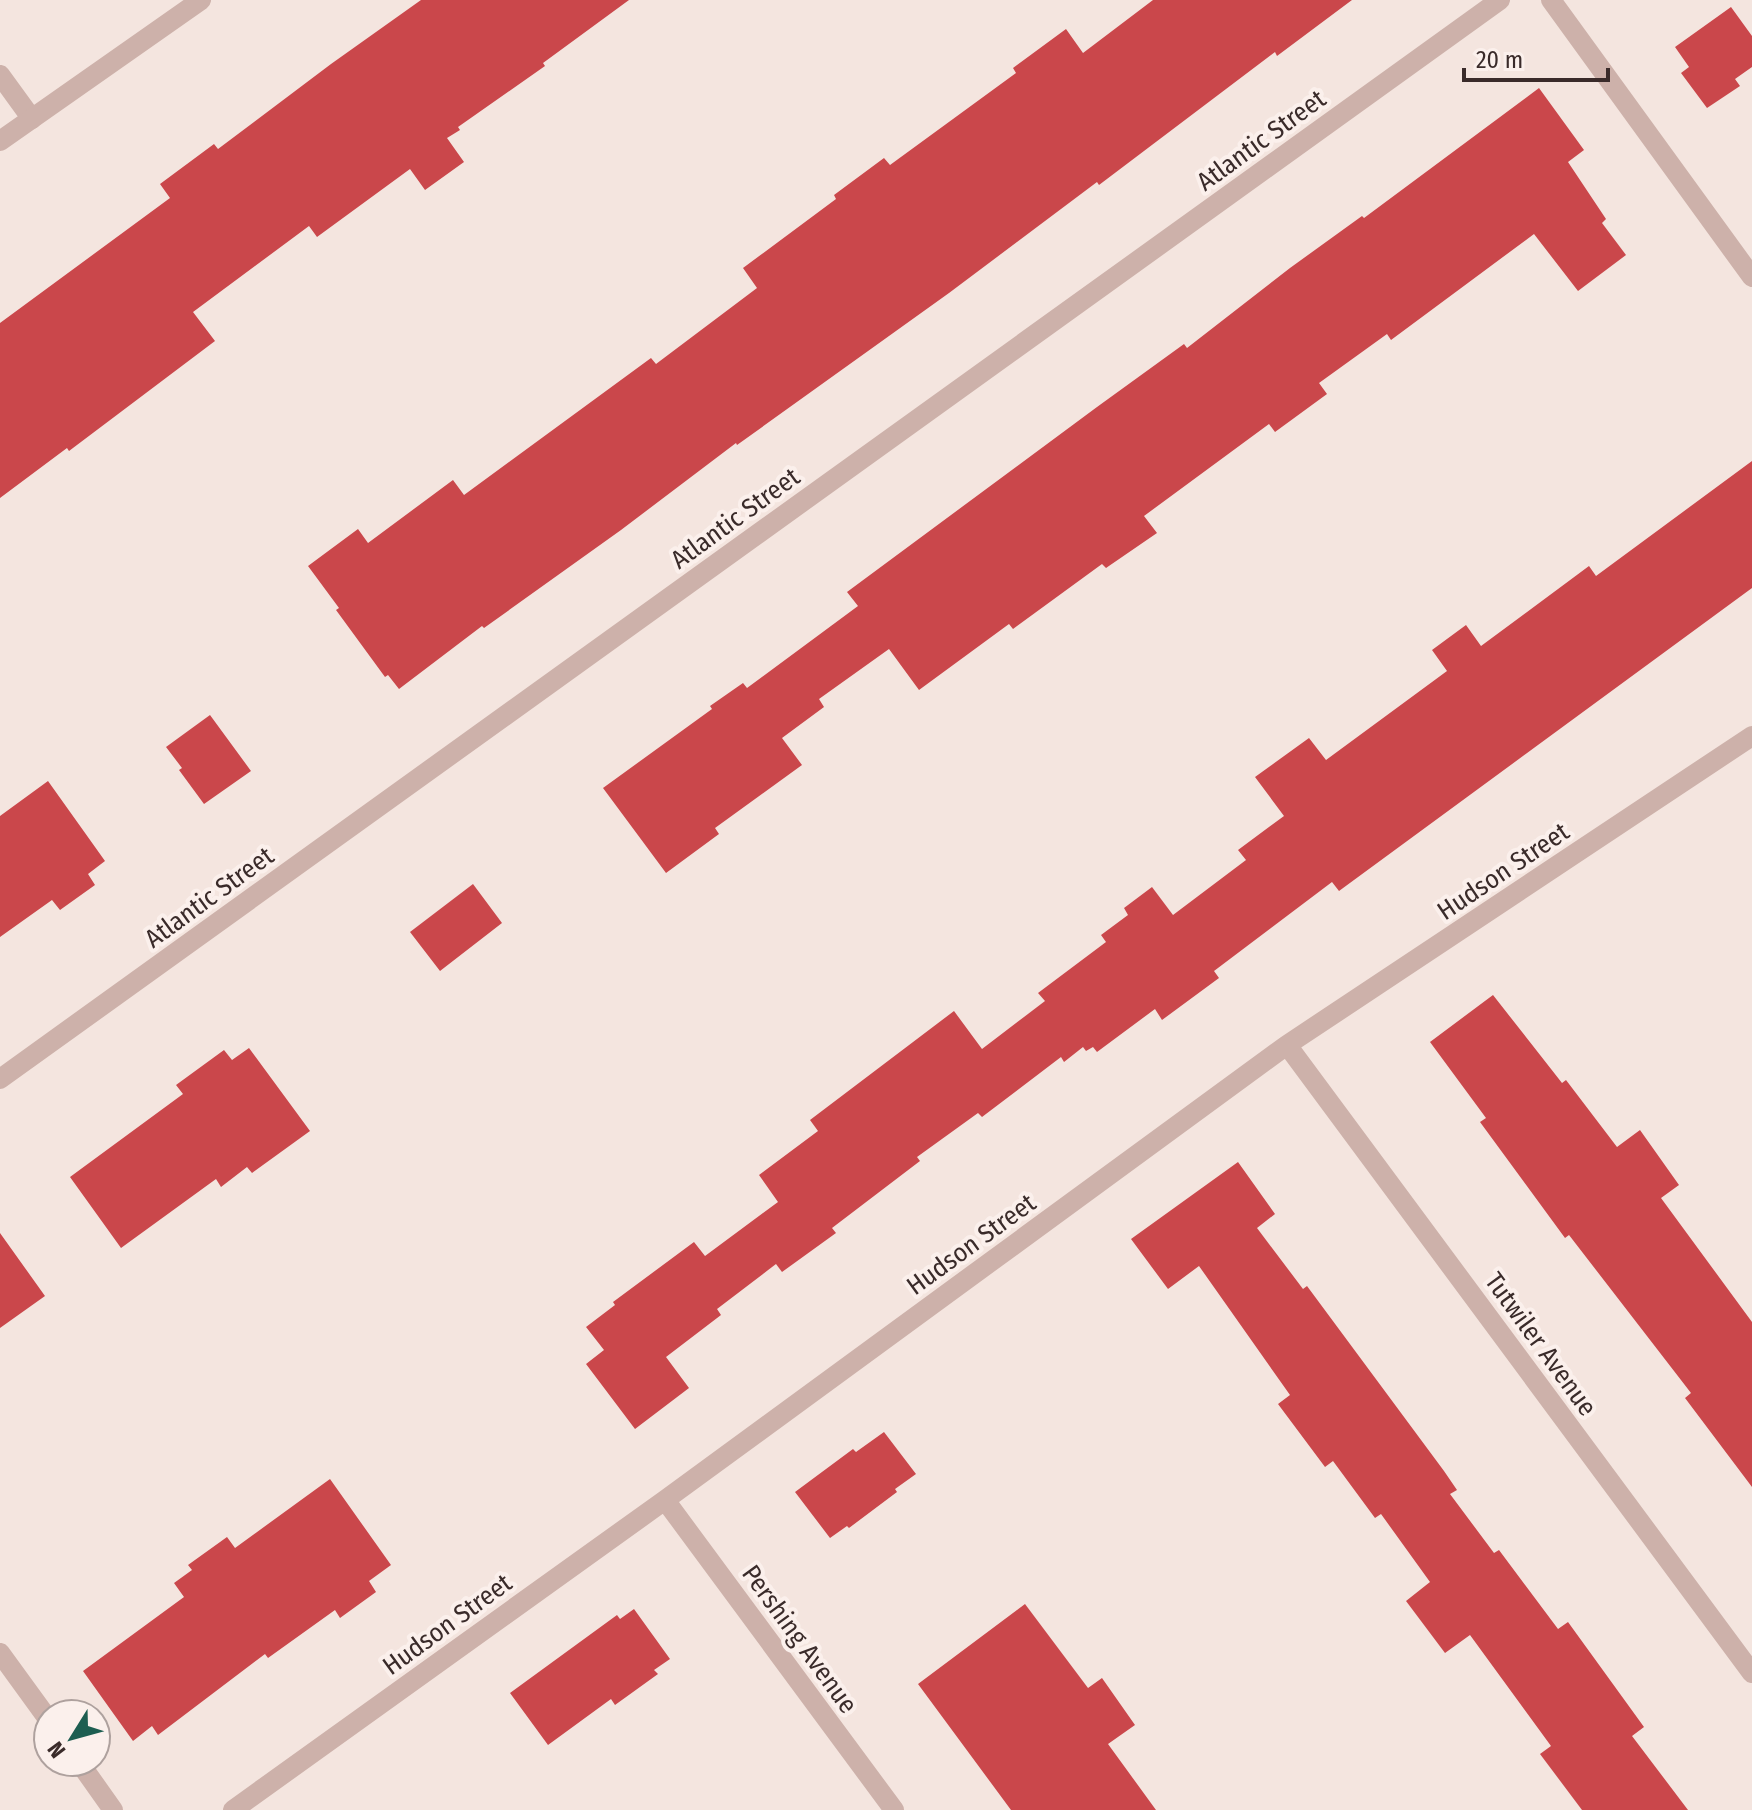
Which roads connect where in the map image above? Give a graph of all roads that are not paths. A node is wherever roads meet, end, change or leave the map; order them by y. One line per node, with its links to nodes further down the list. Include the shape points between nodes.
1 (201, 0): 5 (street)
2 (1500, 0): 10 (street, Atlantic Street)
3 (1551, 0): 7 (street)
4 (0, 75): 5 (street)
5 (32, 119): 6 (street)
6 (0, 141)
7 (1752, 277)
8 (1752, 736): 9 (street, Hudson Street)
9 (1287, 1045): 11 (street, Hudson Street); 13 (street, Tutwiler Avenue)
10 (0, 1079)
11 (665, 1500): 17 (street, Hudson Street); 18 (street, Pershing Avenue)
12 (0, 1653): 14 (street)
13 (1752, 1673)
14 (33, 1698)
15 (90, 1778): 16 (street)
16 (113, 1810)
17 (233, 1810)
18 (894, 1810)

